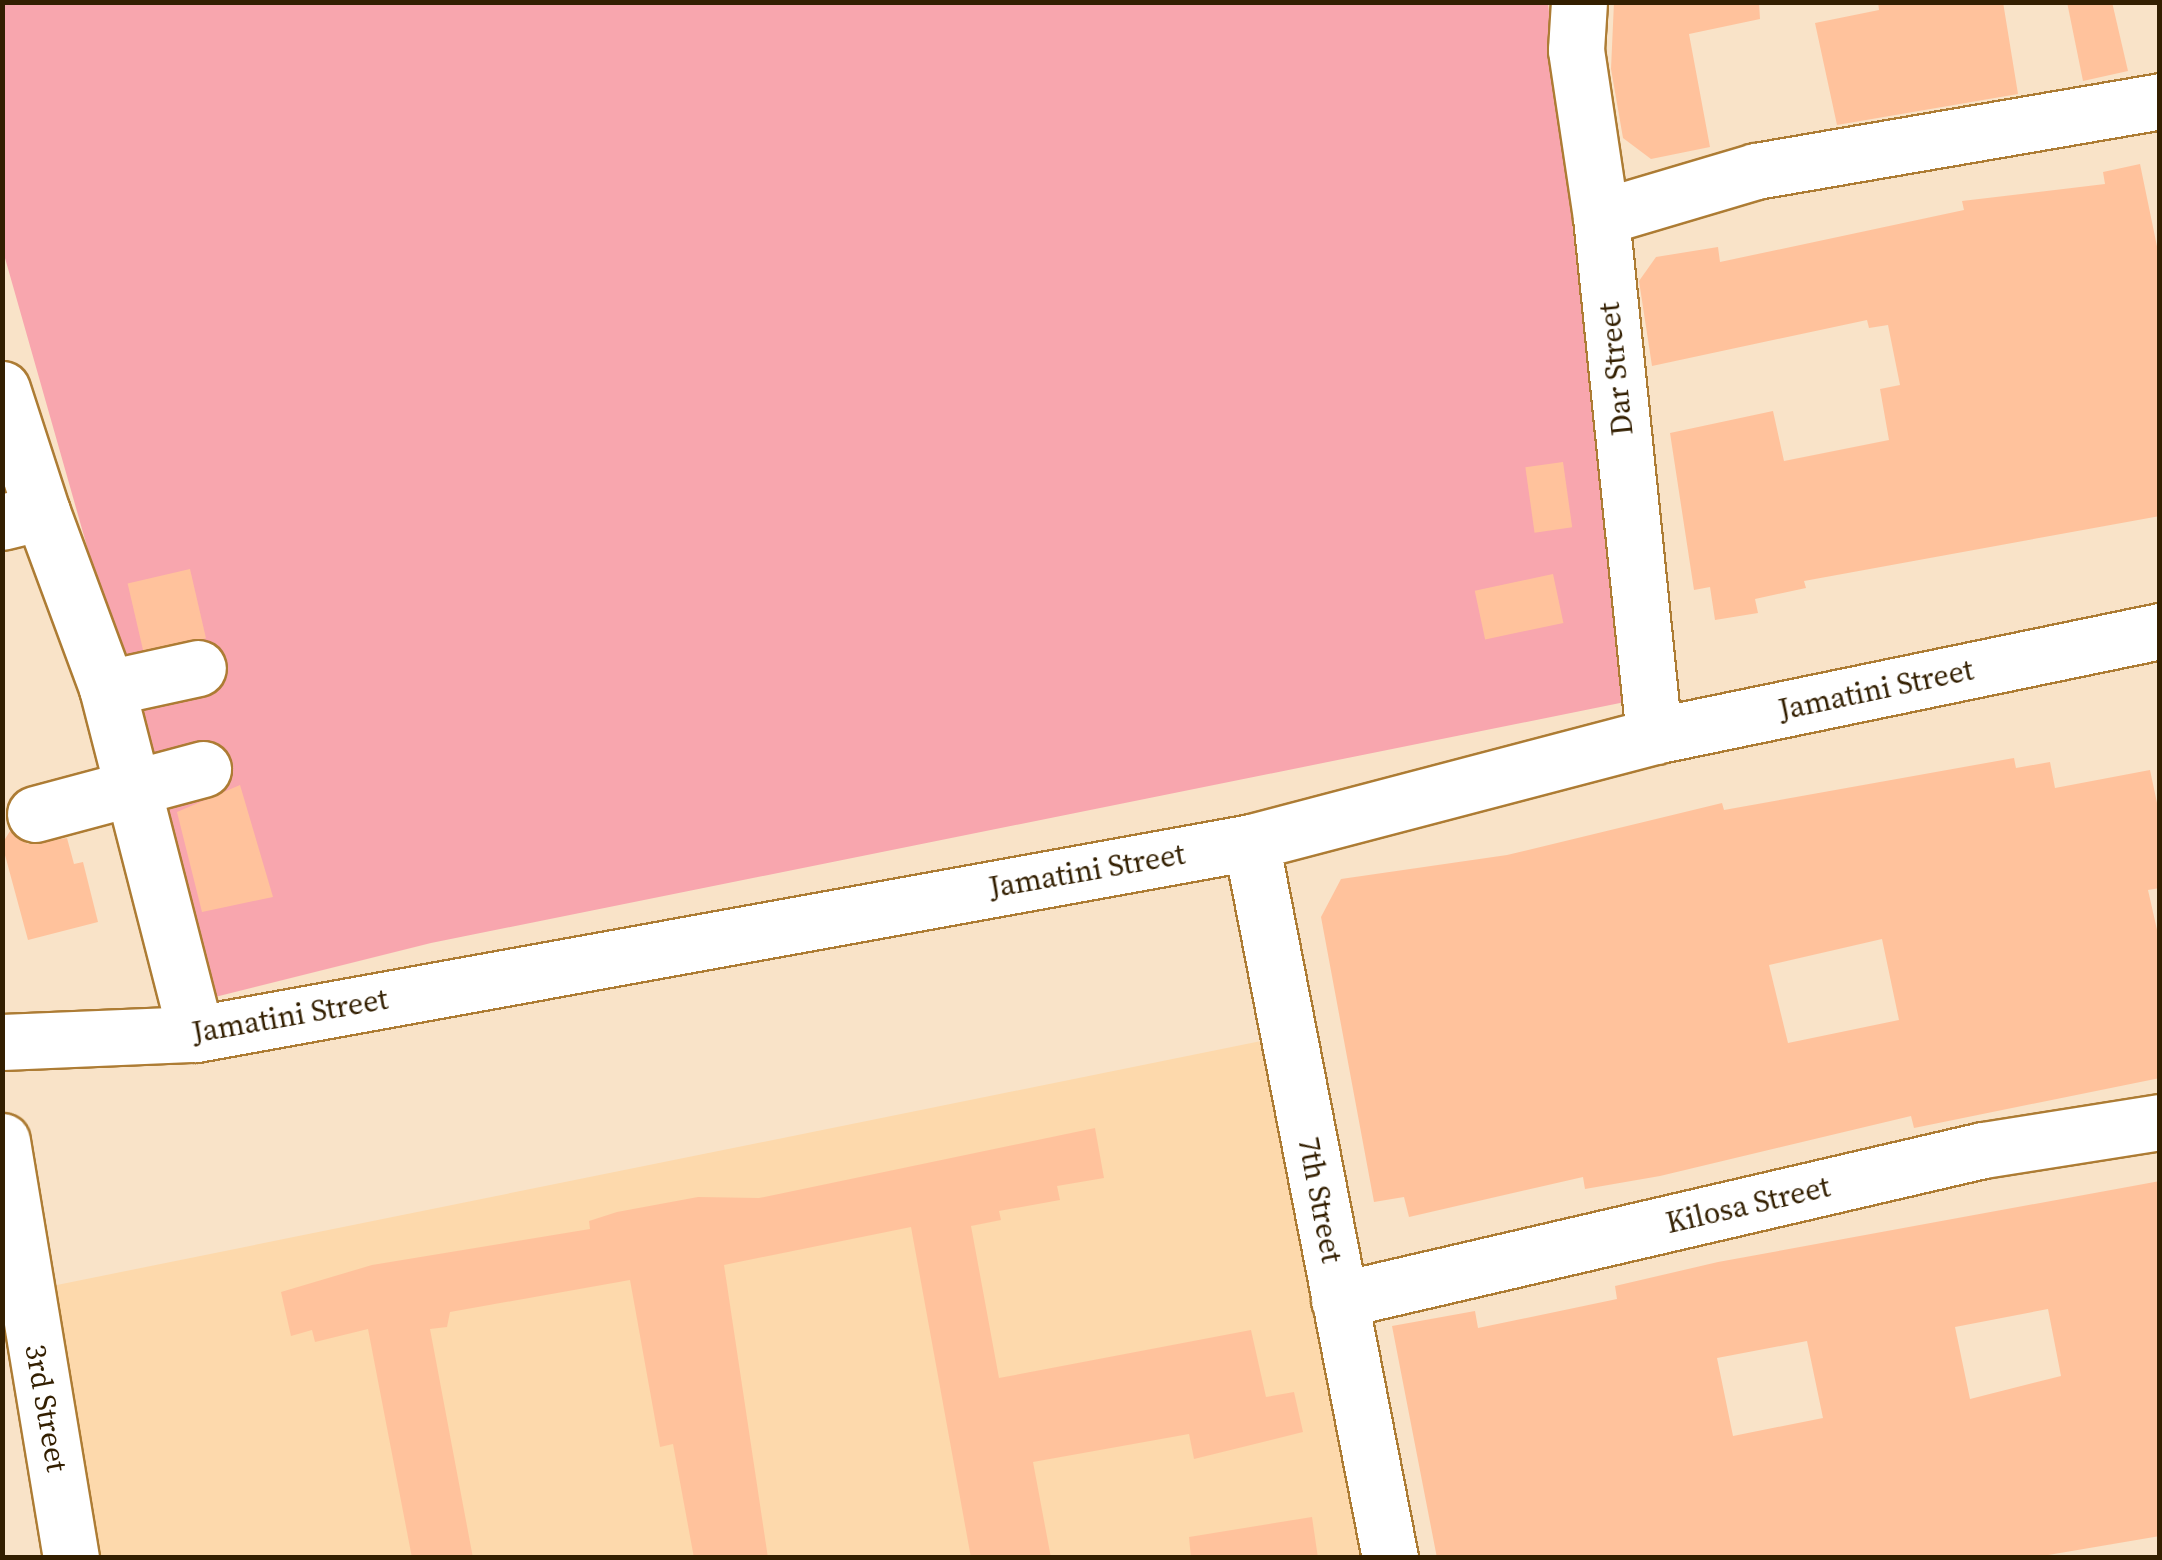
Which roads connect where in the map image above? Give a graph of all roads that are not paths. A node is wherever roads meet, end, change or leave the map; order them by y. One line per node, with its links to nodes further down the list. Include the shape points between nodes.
1 (1579, 2): 3 (street, Dar Street, via 1576,50)
2 (2160, 101): 3 (street, via 1756,171)
3 (1601, 217): 9 (street, Dar Street)
4 (2, 389): 5 (street)
5 (22, 517): 8 (street)
6 (2160, 631): 9 (street, Jamatini Street)
7 (198, 668): 8 (street)
8 (108, 688): 11 (street)
9 (1654, 736): 13 (street, Jamatini Street)
10 (203, 769): 11 (street)
11 (132, 786): 12 (street); 14 (street)
12 (35, 814)
13 (1251, 842): 14 (street, Jamatini Street); 18 (street, 7th Street)
14 (196, 1034): 15 (street, Jamatini Street)
15 (2, 1042)
16 (2160, 1122): 18 (street, Kilosa Street, via 1983,1150)
17 (2, 1141): 19 (street, 3rd Street)
18 (1339, 1300): 20 (street, 7th Street)
19 (71, 1558)
20 (1390, 1558)

